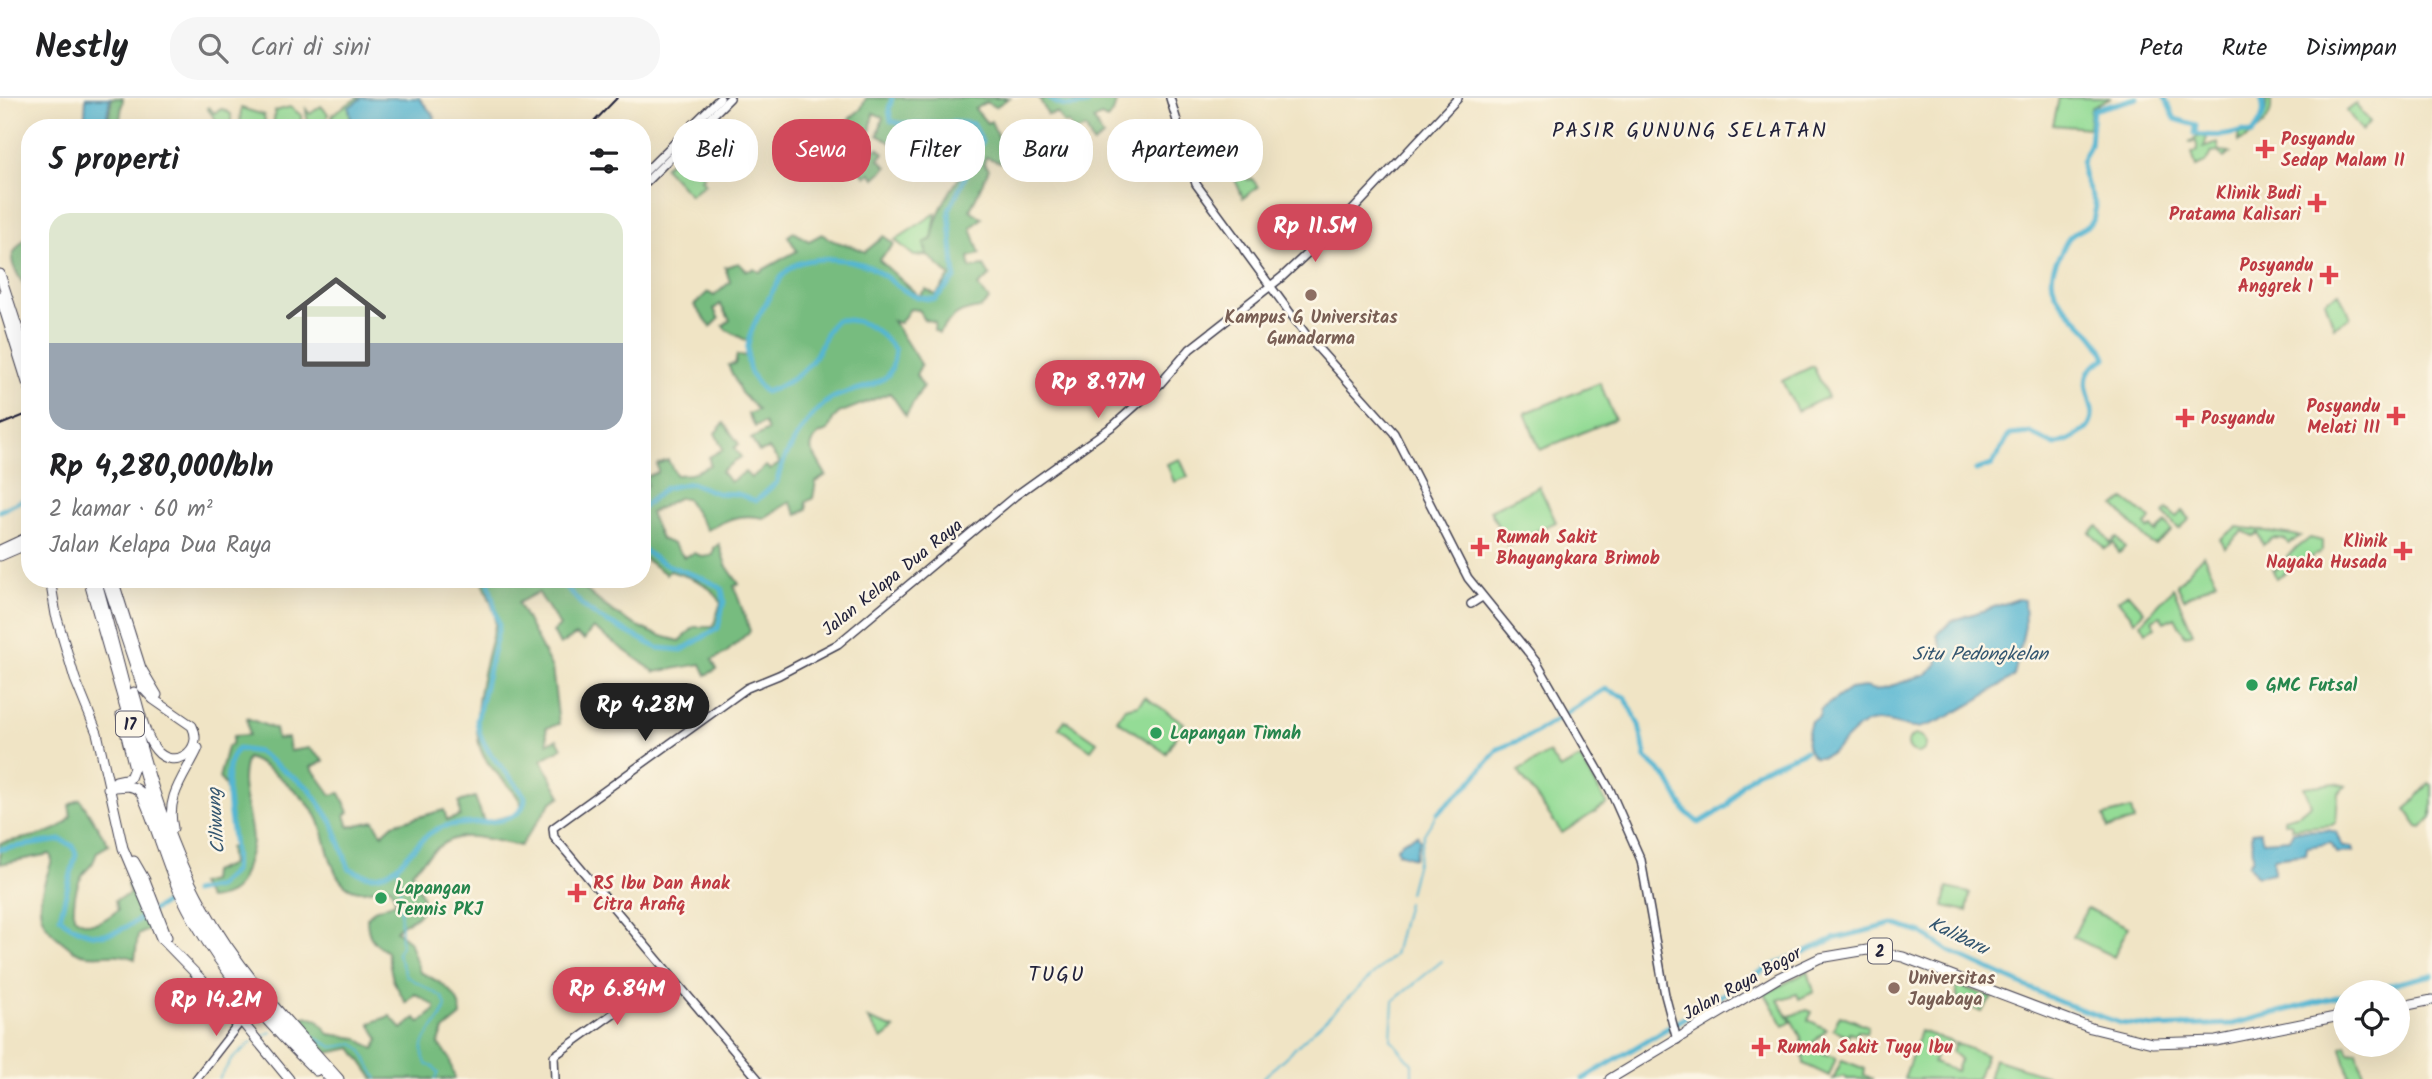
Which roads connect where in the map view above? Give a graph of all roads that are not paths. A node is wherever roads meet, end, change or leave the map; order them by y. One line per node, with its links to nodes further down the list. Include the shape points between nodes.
1 (720, 98): 5 (main road)
2 (730, 98): 6 (main road)
3 (1170, 98): 7 (main road, via 1198,188)
4 (1458, 98): 10 (main road, Jalan Kelapa Dua Raya, via 1396,167)
5 (651, 166)
6 (651, 177)
7 (1244, 250): 9 (main road); 10 (main road)
8 (0, 274): 15 (highway)
9 (1262, 277): 10 (main road); 11 (main road)
10 (1271, 285): 11 (main road, Jalan Kelapa Dua Raya); 12 (main road); 14 (main road)
11 (1262, 292): 12 (main road); 33 (main road, Jalan Kelapa Dua Raya, via 1190,349 1160,384 1114,425 1015,496 838,644 742,691 553,828 554,837)
12 (1275, 294): 14 (main road)
13 (0, 296): 16 (highway)
14 (1293, 316): 27 (main road, via 1394,433)
15 (21, 338)
16 (21, 363)
17 (21, 540): 19 (highway)
18 (21, 547): 20 (highway)
19 (0, 548)
20 (0, 556)
21 (54, 588): 30 (highway, via 79,676 103,737)
22 (90, 588): 30 (highway, via 134,766 130,778)
23 (91, 588): 31 (highway, 17, via 158,822)
24 (99, 588): 29 (highway, 17)
25 (109, 588): 29 (highway, via 142,687 195,731 195,745 185,757 166,758 153,746)
26 (116, 588): 31 (highway, via 147,682 160,698 191,719 200,735 173,795)
27 (1482, 597): 28 (main road); 39 (main road, via 1525,646 1568,713 1638,850)
28 (1471, 604)
29 (112, 635): 31 (highway, 17)
30 (110, 784): 31 (highway, via 131,786 143,795); 38 (highway, via 123,848 142,881 163,942)
31 (178, 867): 32 (highway, 17); 32 (highway)
32 (197, 911): 37 (highway, 17); 37 (highway, via 231,977)
33 (663, 970): 47 (main road, via 646,990 554,1056); 48 (main road)
34 (2432, 998): 35 (highway)
35 (2410, 1003)
36 (2333, 1019): 39 (highway, Jalan Raya Bogor / 2, via 2216,1041 2168,1044 2116,1036 1867,952 1822,961)
37 (280, 1022): 40 (highway, 17); 40 (highway)
38 (247, 1026): 41 (main road); 42 (main road); 43 (highway)
39 (1674, 1034): 49 (highway, Jalan Raya Bogor / 2); 50 (highway, Jalan Raya Bogor / 2)
40 (296, 1041): 44 (highway); 45 (highway, 17); 46 (highway, 17)
41 (196, 1079)
42 (202, 1079)
43 (292, 1079)
44 (325, 1079)
45 (330, 1079)
46 (339, 1079)
47 (555, 1079)
48 (758, 1079)
49 (1610, 1079)
50 (1616, 1079)

